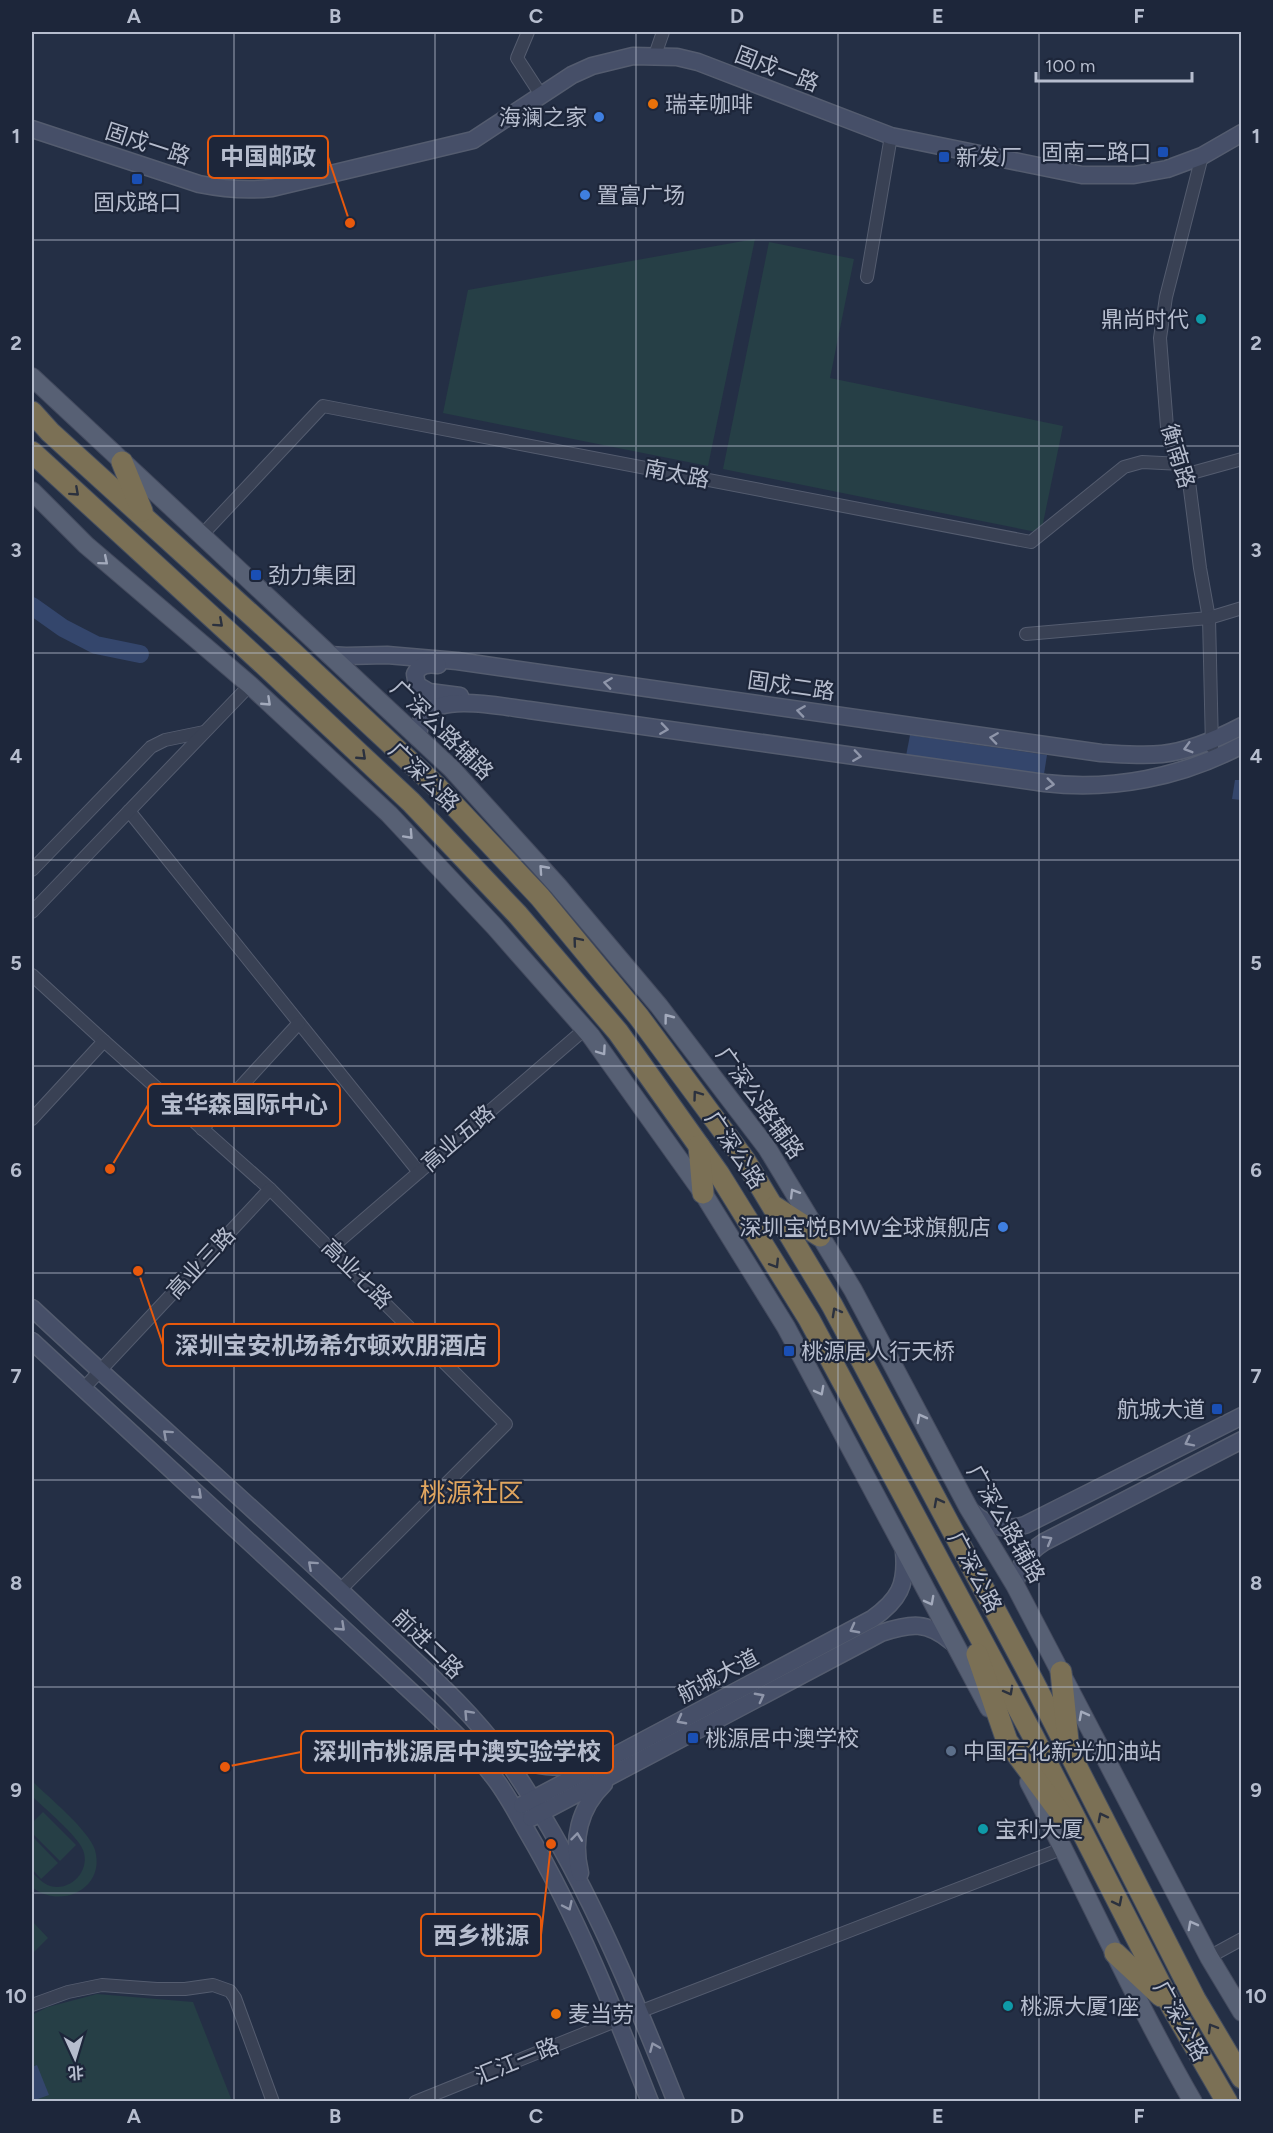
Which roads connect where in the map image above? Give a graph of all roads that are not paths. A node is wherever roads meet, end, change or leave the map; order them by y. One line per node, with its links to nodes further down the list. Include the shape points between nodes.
1 (528, 32): 4 (street, via 517,58)
2 (663, 32): 3 (street)
3 (655, 55): 4 (main road, 固戍一路, via 592,66); 7 (main road, 固戍一路, via 698,62)
4 (541, 95): 5 (main road, 固戍一路, via 473,140 253,190 199,184)
5 (32, 129)
6 (1242, 133): 8 (main road, 固戍一路)
7 (891, 136): 8 (main road, 固戍一路, via 1082,175 1134,175 1167,169); 9 (street)
8 (1202, 156): 15 (street, 衡南路, via 1166,297 1160,338 1167,427 1174,451)
9 (867, 277)
10 (32, 376): 14 (main road, 广深公路辅路)
11 (32, 412): 17 (highway, 广深公路)
12 (32, 452): 43 (highway, 广深公路, one-way to 43, via 411,802 518,915 618,1032)
13 (1242, 459): 15 (street)
14 (122, 462): 17 (highway); 18 (main road, 广深公路辅路)
15 (1185, 469): 18 (street, 南太路, via 1142,462 1124,467 1031,542 323,406); 20 (street, 衡南路)
16 (32, 491): 24 (main road, one-way to 24, via 86,545)
17 (144, 517): 47 (highway, 广深公路, one-way to 17, via 744,1159 639,1017 540,897 436,786)
18 (201, 536): 22 (main road, 广深公路辅路)
19 (1242, 608): 20 (street)
20 (1209, 618): 21 (street); 29 (street, 衡南路)
21 (1026, 634)
22 (329, 655): 23 (main road, 固戍二路, via 412,656); 28 (main road, 广深公路辅路)
23 (532, 672): 25 (main road, via 488,672 426,664 417,670 415,678 424,690); 31 (main road, 固戍二路, one-way to 23)
24 (250, 685): 27 (street); 39 (main road, one-way to 39, via 389,814)
25 (529, 710): 28 (main road, via 442,704 425,714); 33 (main road, one-way to 33, via 1067,786)
26 (1242, 726): 29 (main road, 固戍二路)
27 (204, 732): 34 (street); 35 (street, via 151,747)
28 (418, 738): 48 (main road, 广深公路辅路, one-way to 28, via 767,1148 659,1006 452,769)
29 (1213, 740): 31 (main road, 固戍二路, one-way to 31, via 1164,754); 32 (street, 衡南路)
30 (1242, 745): 32 (main road)
31 (1101, 753): 33 (main road, via 1111,771)
32 (1212, 760): 33 (main road, via 1162,775)
33 (1099, 786)
34 (129, 811): 36 (street); 38 (street)
35 (32, 870)
36 (32, 912)
37 (32, 975): 40 (street, 高业七路)
38 (299, 1023): 42 (street); 44 (street)
39 (585, 1029): 44 (street, 高业五路); 46 (main road, one-way to 46)
40 (104, 1041): 41 (street); 42 (street, 高业七路)
41 (32, 1119)
42 (202, 1129): 45 (street, 高业七路)
43 (699, 1145): 46 (highway); 62 (highway, 广深公路, one-way to 62, via 810,1319)
44 (419, 1172): 49 (street, 高业五路)
45 (270, 1188): 49 (street, 高业七路); 52 (street, 高业三路)
46 (703, 1193): 59 (main road, one-way to 59, via 786,1327)
47 (771, 1204): 48 (highway); 67 (highway, 广深公路, one-way to 47, via 832,1305)
48 (820, 1236): 57 (main road, 广深公路辅路, one-way to 48, via 853,1290)
49 (331, 1248): 61 (street, 高业七路, via 506,1424)
50 (32, 1308): 52 (main road, 前进二路)
51 (32, 1341): 53 (main road, 前进二路)
52 (100, 1371): 53 (street, 高业三路); 61 (main road, 前进二路, one-way to 52)
53 (83, 1389): 70 (main road, 前进二路, one-way to 70, via 451,1729 493,1776)
54 (1242, 1416): 56 (main road, one-way to 56)
55 (1242, 1440): 58 (main road)
56 (1097, 1490): 57 (main road, via 1016,1528 994,1526); 58 (main road, via 1092,1494 1092,1504 1097,1509)
57 (968, 1507): 60 (main road, 广深公路辅路)
58 (1107, 1509): 60 (main road, one-way to 58, via 1017,1572 1031,1551)
59 (904, 1552): 63 (main road, one-way to 63); 68 (main road, 航城大道, one-way to 68, via 906,1570 897,1597 873,1619)
60 (1015, 1585): 64 (main road, 广深公路辅路)
61 (340, 1590): 66 (main road, 前进二路, one-way to 61, via 446,1691)
62 (959, 1600): 65 (highway); 72 (highway, 广深公路, one-way to 72)
63 (952, 1642): 65 (main road); 68 (main road, 航城大道, one-way to 63, via 881,1634 914,1625 926,1626 940,1631)
64 (1060, 1672): 67 (highway); 76 (main road, 广深公路辅路, one-way to 64)
65 (1007, 1741): 71 (main road); 72 (highway)
66 (494, 1743): 68 (main road, via 509,1756 541,1766); 69 (main road, 前进二路)
67 (1070, 1754): 82 (highway, 广深公路, one-way to 67, via 1195,1999)
68 (611, 1767): 69 (main road, 航城大道); 73 (main road, one-way to 68, via 576,1851 580,1819)
69 (536, 1806): 70 (main road, 航城大道); 73 (main road, 前进二路)
70 (518, 1816): 81 (main road, 前进二路, one-way to 81, via 567,1904)
71 (1064, 1848): 75 (main road); 79 (street)
72 (1101, 1869): 78 (highway, 广深公路, one-way to 78)
73 (586, 1894): 79 (main road, 前进二路)
74 (1242, 1939): 76 (street)
75 (1115, 1953): 78 (highway); 87 (main road, via 1158,2042)
76 (1209, 1957): 80 (main road, 广深公路辅路)
77 (32, 2005): 83 (street, via 102,1984 157,1989 221,1987 235,1998)
78 (1172, 2007): 88 (highway, 广深公路)
79 (639, 2012): 86 (main road, 前进二路, one-way to 79)
80 (1242, 2012)
81 (618, 2020): 84 (street, 汇江一路); 85 (main road, 前进二路)
82 (1240, 2075)
83 (273, 2102)
84 (415, 2102)
85 (650, 2102)
86 (676, 2102)
87 (1193, 2102)
88 (1227, 2102)

